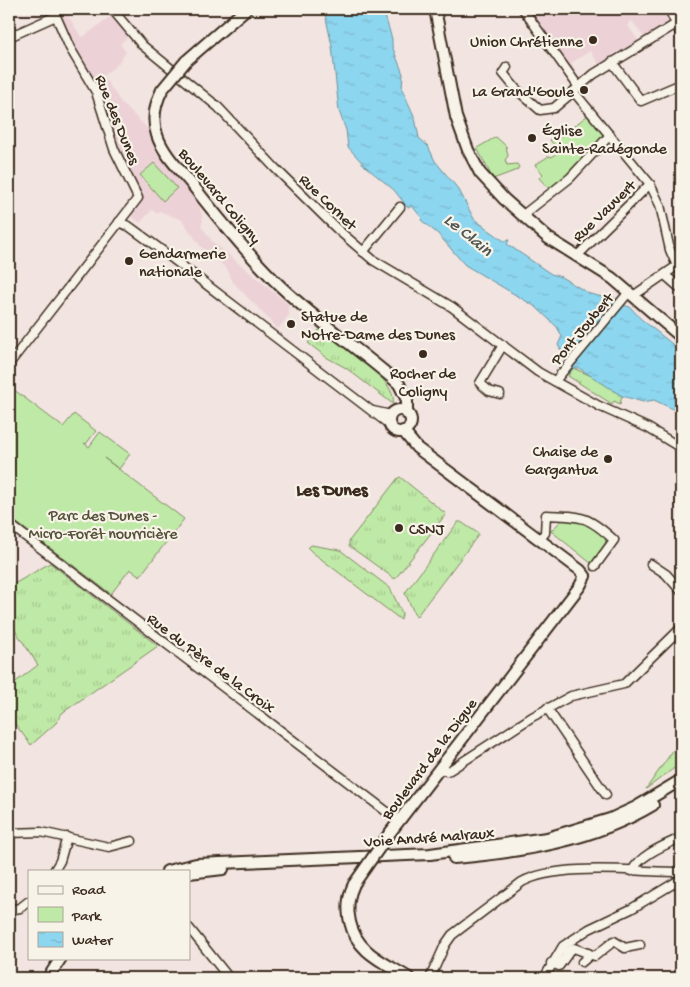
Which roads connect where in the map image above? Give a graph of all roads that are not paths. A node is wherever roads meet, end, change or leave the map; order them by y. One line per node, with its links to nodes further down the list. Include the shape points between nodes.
1 (112, 9): 18 (street, Rue Cornet, via 142,45 218,107 275,168)
2 (246, 9): 29 (main road, Boulevard Coligny, bridge, via 186,61 162,90 155,110 157,136 207,204 274,280 405,392)
3 (435, 9): 16 (main road, via 448,85 468,150 489,183)
4 (523, 9): 12 (street)
5 (669, 9): 6 (street)
6 (676, 24): 7 (street); 9 (street)
7 (681, 35)
8 (9, 37): 17 (street, Rue des Dunes, via 56,16 70,48 96,92 114,148 138,196)
9 (612, 62): 11 (street, via 641,101); 12 (street)
10 (507, 67): 12 (street, via 503,73 506,78 540,110 554,108)
11 (681, 84)
12 (576, 89): 13 (street)
13 (610, 135): 14 (street); 16 (street, via 570,178)
14 (650, 184): 19 (street, Rue Vauvert); 20 (street, via 660,205 670,250)
15 (400, 207): 18 (street)
16 (523, 215): 19 (main road)
17 (119, 222): 26 (street); 29 (street, via 153,244 365,406 378,414)
18 (363, 252): 25 (street, Rue Cornet, via 452,307)
19 (576, 257): 23 (main road, via 612,278)
20 (679, 265): 21 (street, Pont Joubert)
21 (665, 274): 22 (street); 23 (street, Pont Joubert)
22 (681, 289)
23 (631, 294): 24 (main road); 27 (street, Pont Joubert)
24 (681, 337)
25 (503, 345): 27 (street, Rue Cornet); 28 (street, via 480,383 489,391)
26 (9, 364)
27 (555, 382): 31 (street, Rue Cornet)
28 (500, 394)
29 (397, 416): 30 (main road, Boulevard Coligny, via 410,420); 30 (main road, via 397,432)
30 (406, 429): 33 (main road, via 443,465)
31 (681, 448)
32 (9, 524): 43 (street, Rue du Père de la Croix)
33 (540, 539): 35 (street, via 545,532 546,515 581,516 591,520 614,540); 39 (main road, Boulevard de la Digue, via 585,576)
34 (651, 564): 36 (street, via 666,574)
35 (595, 566)
36 (681, 591)
37 (681, 628): 38 (street, via 624,684 575,694)
38 (547, 708): 39 (street, via 450,770); 42 (street)
39 (439, 768): 43 (main road, Boulevard de la Digue)
40 (681, 780): 49 (main road, Voie André Malraux, via 610,819 547,838 430,854 196,864)
41 (681, 788): 52 (main road, Voie André Malraux, via 614,826 542,847 426,860)
42 (606, 795)
43 (399, 821): 65 (main road, Boulevard de la Digue, bridge, via 354,884 348,908 356,942)
44 (9, 832): 45 (street, via 41,832)
45 (67, 838): 47 (street, via 109,847); 48 (street)
46 (678, 839): 50 (street, via 656,849)
47 (132, 841)
48 (55, 870)
49 (171, 870)
50 (632, 871): 51 (street); 66 (street, via 559,871 533,875 452,935)
51 (681, 872)
52 (190, 873)
53 (681, 879): 62 (street, via 589,929 563,946)
54 (28, 902): 55 (street, via 20,908)
55 (9, 910)
56 (190, 929): 64 (street)
57 (640, 945): 58 (street, via 625,948 614,941)
58 (594, 957): 61 (street, via 589,956); 62 (street, via 574,948 566,953 559,966)
59 (61, 960): 63 (main road)
60 (67, 960): 63 (main road)
61 (582, 962)
62 (551, 963): 67 (street)
63 (51, 976)
64 (229, 978)
65 (409, 978)
66 (430, 978)
67 (544, 978)

